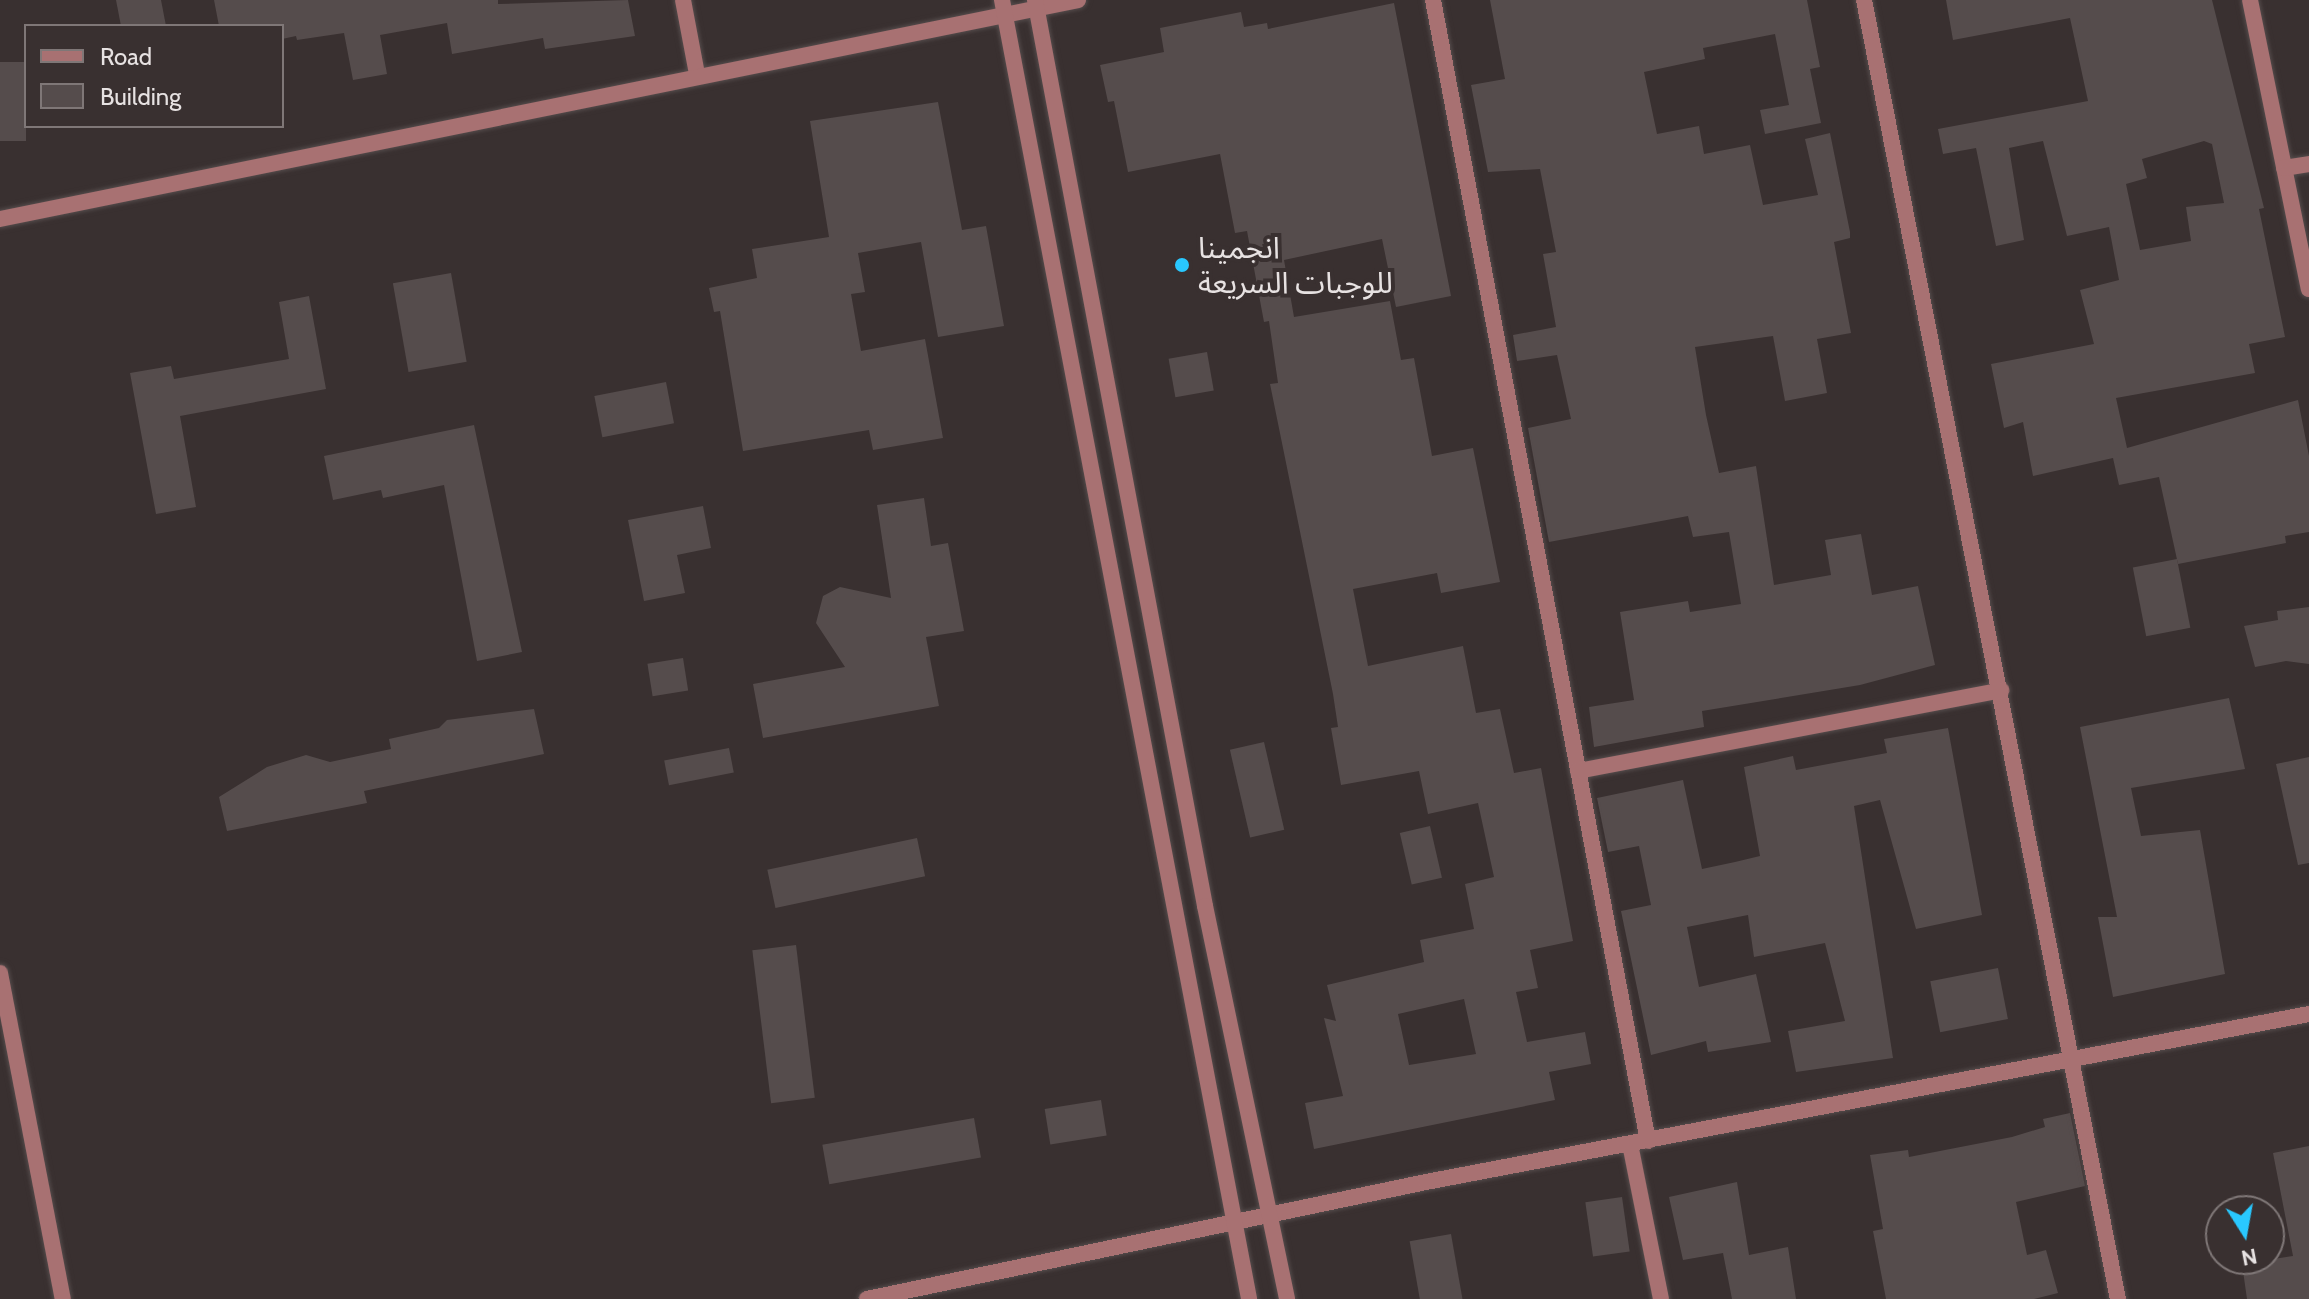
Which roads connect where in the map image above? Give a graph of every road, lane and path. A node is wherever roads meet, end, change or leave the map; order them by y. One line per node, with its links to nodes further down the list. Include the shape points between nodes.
1 (683, 0): 8 (street)
2 (1078, 0): 6 (street)
3 (1433, 0): 14 (street)
4 (1864, 0): 13 (street)
5 (2250, 0): 10 (street)
6 (1036, 4): 7 (street); 21 (street, via 1205,906)
7 (1004, 8): 8 (street); 22 (street)
8 (697, 74): 11 (street)
9 (2309, 164): 10 (street)
10 (2284, 168): 12 (street)
11 (0, 219)
12 (2309, 289)
13 (2001, 690): 14 (street); 18 (street)
14 (1578, 771): 19 (street)
15 (0, 973): 17 (street)
16 (2309, 1014): 18 (street)
17 (7, 1042): 24 (street)
18 (2074, 1059): 19 (street); 28 (street)
19 (1648, 1141): 20 (street)
20 (1630, 1144): 21 (street); 27 (street)
21 (1271, 1216): 22 (street); 26 (street)
22 (1235, 1224): 23 (street); 25 (street)
23 (873, 1298)
24 (63, 1299)
25 (1249, 1299)
26 (1287, 1299)
27 (1661, 1299)
28 (2118, 1299)

